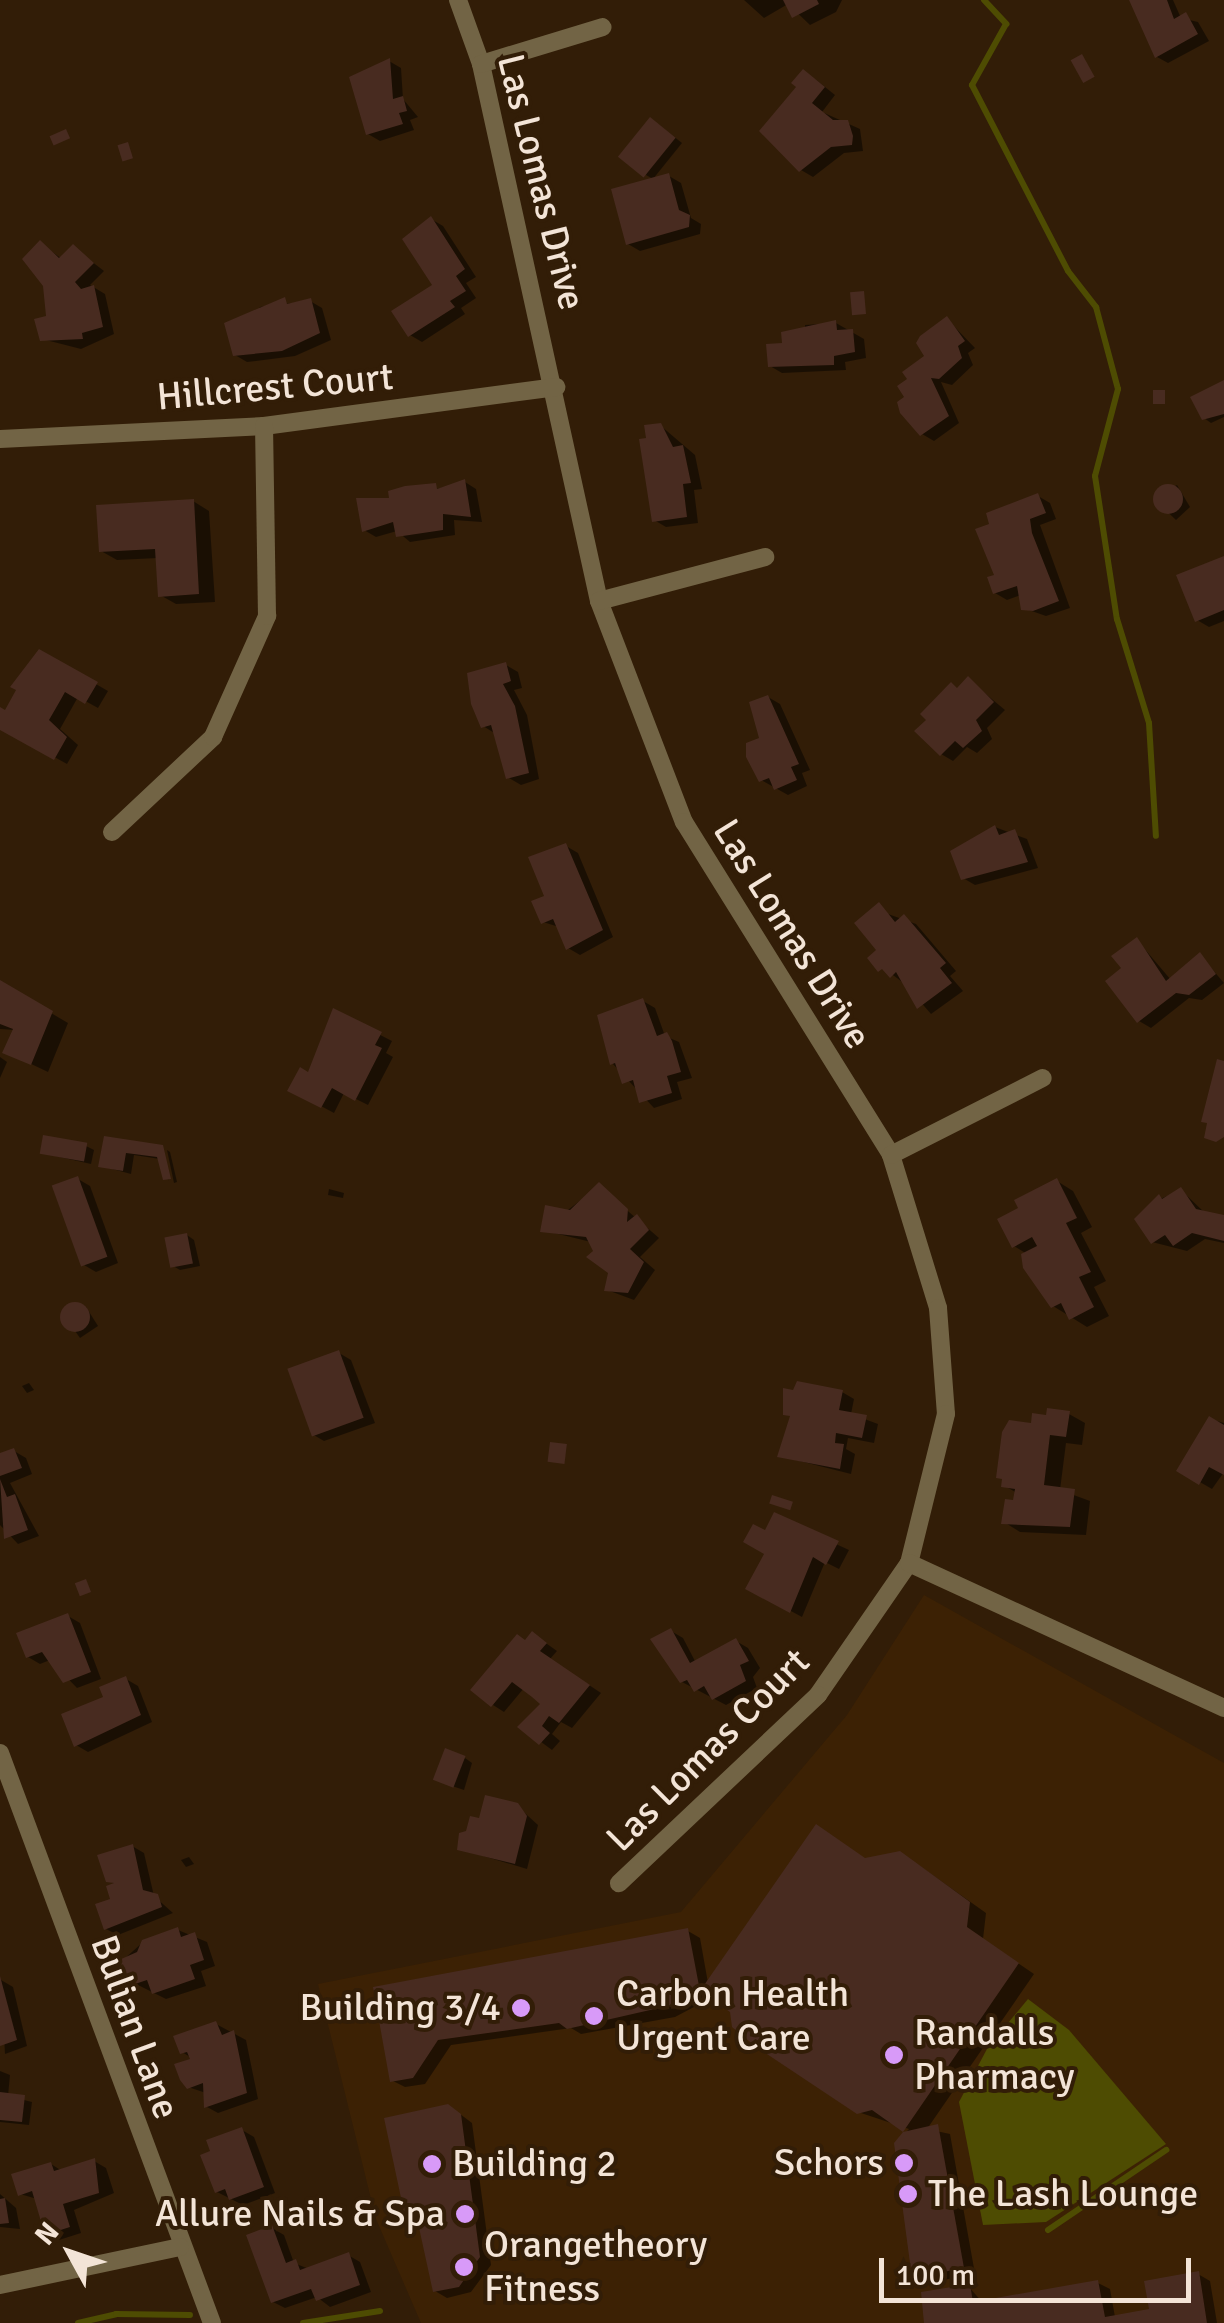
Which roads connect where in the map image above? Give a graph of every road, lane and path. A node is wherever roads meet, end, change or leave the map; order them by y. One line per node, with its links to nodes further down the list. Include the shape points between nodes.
1 (458, 0): 3 (street, Las Lomas Drive)
2 (603, 27): 3 (street)
3 (481, 64): 4 (street, Las Lomas Drive)
4 (556, 387): 5 (street, Hillcrest Court); 8 (street, Las Lomas Drive)
5 (264, 426): 6 (street, Hillcrest Court); 9 (street, via 267,616 214,737)
6 (0, 439)
7 (765, 557): 8 (street)
8 (599, 601): 11 (street, Las Lomas Drive, via 684,822)
9 (112, 832)
10 (1042, 1078): 11 (street)
11 (891, 1154): 12 (street, Las Lomas Drive, via 938,1308 946,1414)
12 (909, 1562): 13 (street); 15 (street, Las Lomas Court, via 818,1696)
13 (1224, 1708)
14 (0, 1753): 16 (street, Bulian Lane)
15 (619, 1883)
16 (180, 2246): 17 (street); 18 (street, Bulian Lane)
17 (0, 2285)
18 (212, 2323)

